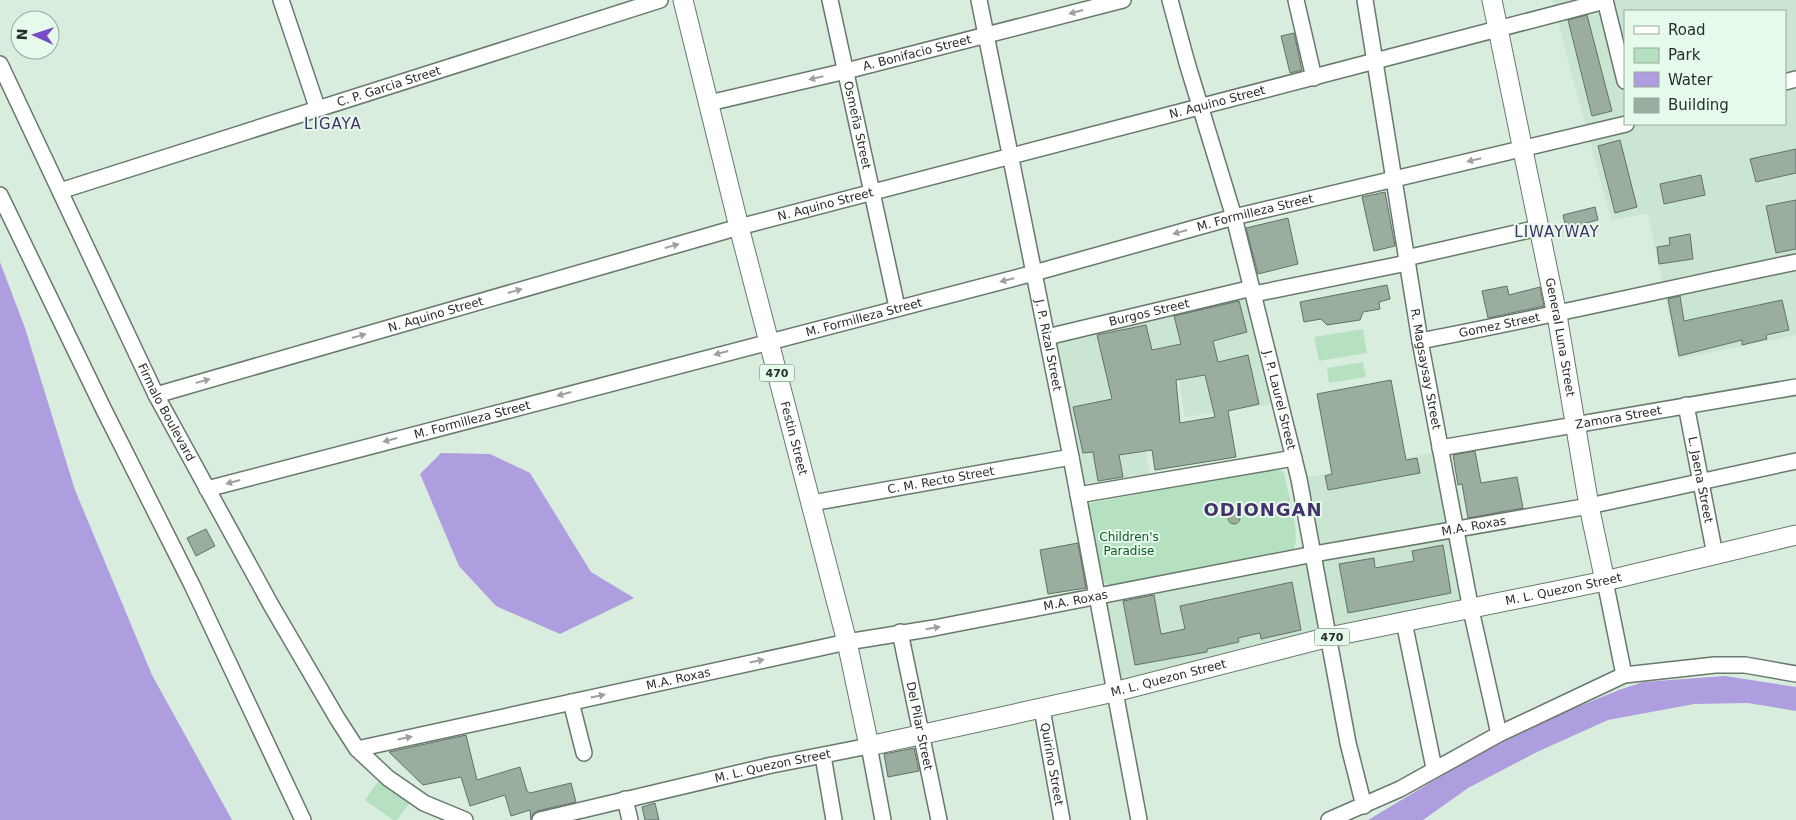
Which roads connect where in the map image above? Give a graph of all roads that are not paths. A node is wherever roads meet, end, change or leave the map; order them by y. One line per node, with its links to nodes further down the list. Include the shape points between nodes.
1 (281, 0): 20 (street)
2 (660, 0): 20 (street, C. P. Garcia Street)
3 (682, 0): 19 (main road, Festin Street / 470)
4 (830, 0): 16 (street, Osmeña Street)
5 (979, 0): 13 (street, J. P. Rizal Street)
6 (1123, 0): 13 (street, A. Bonifacio Street, one-way to 13)
7 (1170, 0): 21 (street, J. P. Laurel Street)
8 (1296, 0): 18 (street)
9 (1365, 0): 14 (street, R. Magsaysay Street)
10 (1492, 0): 12 (main road, General Luna Street)
11 (1605, 0): 12 (street, N. Aquino Street); 17 (street)
12 (1498, 28): 14 (street, N. Aquino Street); 23 (main road, General Luna Street)
13 (987, 35): 16 (street, A. Bonifacio Street); 24 (street, J. P. Rizal Street)
14 (1376, 60): 18 (street, N. Aquino Street); 25 (street, R. Magsaysay Street)
15 (0, 64): 27 (street, Firmalo Boulevard)
16 (846, 70): 19 (street, A. Bonifacio Street, one-way to 19); 26 (street, Osmeña Street)
17 (1624, 77)
18 (1314, 78): 21 (street, N. Aquino Street)
19 (709, 102): 30 (main road, Festin Street / 470)
20 (317, 107): 27 (street, C. P. Garcia Street)
21 (1202, 107): 24 (street, N. Aquino Street); 29 (street, J. P. Laurel Street)
22 (1624, 124): 23 (street, M. Formilleza Street)
23 (1522, 150): 25 (street, M. Formilleza Street, one-way to 25); 31 (main road, General Luna Street)
24 (1011, 154): 26 (street, N. Aquino Street); 34 (street, J. P. Rizal Street)
25 (1394, 178): 29 (street, M. Formilleza Street); 32 (street, R. Magsaysay Street)
26 (873, 190): 30 (street, N. Aquino Street); 36 (street, Osmeña Street)
27 (60, 191): 42 (street, Firmalo Boulevard)
28 (0, 195): 79 (street, via 192,585)
29 (1234, 217): 34 (street, M. Formilleza Street, one-way to 34); 35 (street, J. P. Laurel Street)
30 (739, 227): 39 (main road, Festin Street / 470); 42 (street, N. Aquino Street, one-way to 30)
31 (1538, 228): 32 (street, Burgos Street); 37 (main road, General Luna Street)
32 (1406, 260): 35 (street, Burgos Street); 40 (street, R. Magsaysay Street)
33 (1796, 262): 37 (street, Gomez Street)
34 (1034, 273): 36 (street, M. Formilleza Street, one-way to 36); 38 (street, J. P. Rizal Street)
35 (1253, 291): 38 (street, Burgos Street); 47 (street, J. P. Laurel Street)
36 (897, 307): 39 (street, M. Formilleza Street)
37 (1557, 315): 40 (street, Gomez Street); 44 (main road, General Luna Street)
38 (1047, 337): 46 (street, J. P. Rizal Street)
39 (768, 340): 50 (street, M. Formilleza Street, one-way to 50); 52 (main road, Festin Street / 470)
40 (1420, 341): 45 (street, R. Magsaysay Street)
41 (1796, 387): 43 (street, Zamora Street)
42 (156, 395): 50 (street, Firmalo Boulevard)
43 (1686, 405): 44 (street, Zamora Street); 49 (street, L. Jaena Street)
44 (1575, 425): 45 (street, Zamora Street); 53 (main road, General Luna Street)
45 (1440, 448): 54 (street, R. Magsaysay Street)
46 (1071, 457): 51 (street, J. P. Rizal Street); 52 (street, C. M. Recto Street)
47 (1294, 458): 51 (street); 56 (street, J. P. Laurel Street)
48 (1796, 461): 49 (street, M.A. Roxas)
49 (1701, 482): 53 (street, M.A. Roxas); 57 (street, L. Jaena Street)
50 (207, 489): 73 (street, Firmalo Boulevard, via 276,614)
51 (1078, 495): 59 (street, J. P. Rizal Street)
52 (812, 503): 64 (main road, Festin Street / 470)
53 (1589, 506): 54 (street, M.A. Roxas); 58 (main road, General Luna Street)
54 (1456, 530): 56 (street, M.A. Roxas); 60 (street, R. Magsaysay Street)
55 (1796, 536): 57 (main road, M. L. Quezon Street / 470)
56 (1314, 554): 59 (street, M.A. Roxas); 63 (street, J. P. Laurel Street)
57 (1715, 555): 58 (main road, M. L. Quezon Street / 470)
58 (1605, 581): 60 (main road, M. L. Quezon Street / 470); 66 (street, General Luna Street)
59 (1097, 595): 62 (street, M.A. Roxas, one-way to 59); 67 (street, J. P. Rizal Street)
60 (1471, 610): 61 (main road, M. L. Quezon Street / 470); 71 (street, R. Magsaysay Street)
61 (1404, 622): 63 (main road, M. L. Quezon Street / 470); 76 (street)
62 (900, 632): 64 (street, M.A. Roxas); 70 (street, Del Pilar Street)
63 (1329, 637): 67 (main road, M. L. Quezon Street / 470); 78 (street, J. P. Laurel Street, via 1348,743)
64 (847, 642): 68 (street, M.A. Roxas, one-way to 64); 72 (main road, Festin Street / 470)
65 (1796, 674): 66 (street, via 1746,665 1715,665)
66 (1624, 675): 71 (street)
67 (1114, 692): 69 (main road, M. L. Quezon Street / 470); 87 (street, J. P. Rizal Street)
68 (570, 702): 73 (street, M.A. Roxas, one-way to 68); 74 (street)
69 (1042, 709): 70 (main road, M. L. Quezon Street / 470); 86 (street, Quirino Street)
70 (922, 734): 72 (main road, M. L. Quezon Street / 470); 85 (street, Del Pilar Street)
71 (1499, 734): 76 (street)
72 (869, 746): 75 (street, M. L. Quezon Street); 84 (street, Festin Street)
73 (357, 749): 80 (street, via 388,778 424,803)
74 (584, 753)
75 (823, 756): 77 (street, M. L. Quezon Street); 83 (street)
76 (1434, 768): 78 (street)
77 (625, 799): 81 (street, M. L. Quezon Street); 82 (street)
78 (1364, 806): 88 (street)
79 (303, 820)
80 (465, 820)
81 (540, 820)
82 (630, 820)
83 (834, 820)
84 (883, 820)
85 (939, 820)
86 (1062, 820)
87 (1139, 820)
88 (1329, 820)

